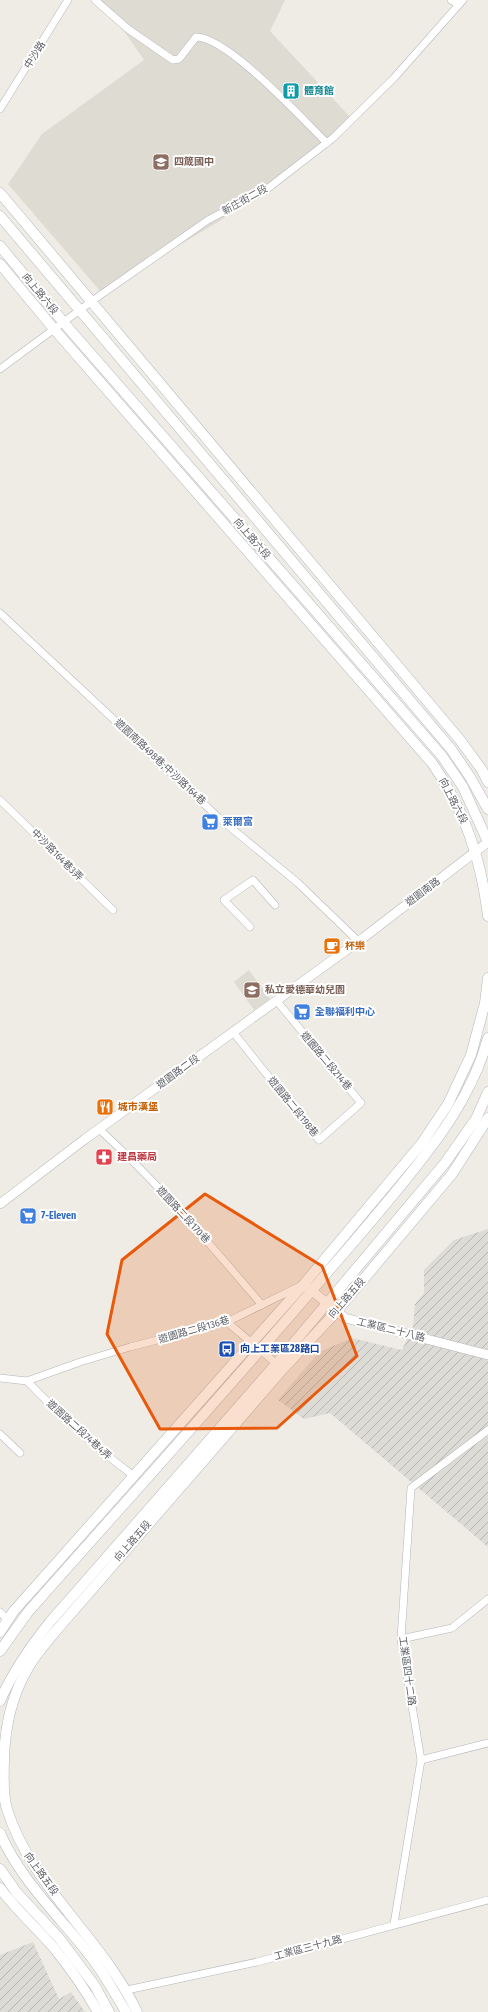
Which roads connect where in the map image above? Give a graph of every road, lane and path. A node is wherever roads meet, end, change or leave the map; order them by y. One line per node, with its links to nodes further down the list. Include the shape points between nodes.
1 (68, 0): 5 (street, 中沙路)
2 (96, 0): 6 (street, via 128,29 173,60 179,59 196,38 203,37 216,44 248,67)
3 (451, 0): 4 (street)
4 (461, 2): 6 (street, 新庄街二段, via 394,78)
5 (0, 109)
6 (326, 144): 11 (street, 新庄街二段, via 267,189 208,220)
7 (0, 193): 11 (main road)
8 (0, 216): 12 (main road, 向上路六段)
9 (0, 246): 13 (main road, 向上路六段)
10 (0, 264): 14 (main road, 向上路六段)
11 (92, 301): 12 (street, 新庄街二段); 17 (main road, via 460,740)
12 (80, 310): 13 (street, 新庄街二段); 19 (main road, 向上路六段, via 451,749)
13 (64, 323): 14 (street, 新庄街二段); 20 (main road, 向上路六段, via 442,756 463,787)
14 (54, 329): 15 (street, 新庄街二段); 21 (main road, 向上路六段, via 432,763 461,813)
15 (0, 369)
16 (0, 613): 26 (street, 遊園南路498巷;中沙路164巷, via 219,818 298,884)
17 (488, 782)
18 (0, 800): 23 (street, 中沙路164巷3弄)
19 (488, 809)
20 (488, 842): 21 (street, 遊園南路)
21 (476, 851): 24 (main road); 26 (street, 遊園南路)
22 (275, 905): 25 (street, via 254,880 224,900)
23 (113, 910)
24 (488, 916)
25 (250, 927)
26 (358, 941): 28 (street, 遊園路二段)
27 (488, 978): 36 (main road, via 471,1055 448,1104 422,1143)
28 (276, 1000): 29 (street, 遊園路二段); 32 (street, 遊園路二段214巷)
29 (233, 1032): 32 (street, 遊園路二段198巷, via 319,1140); 34 (street, 遊園路二段)
30 (488, 1038): 37 (main road, via 471,1085 446,1127)
31 (488, 1092): 38 (main road, 向上路五段, via 476,1119 445,1163)
32 (361, 1103)
33 (488, 1118): 40 (main road, 向上路五段, via 452,1174)
34 (99, 1129): 35 (street, 遊園路二段); 39 (street, 遊園路二段170巷, via 209,1242)
35 (0, 1204)
36 (304, 1284): 37 (street, 工業區二十八路); 39 (street, 遊園路二段136巷); 42 (main road)
37 (312, 1291): 38 (street, 工業區二十八路); 43 (main road)
38 (326, 1304): 40 (street, 工業區二十八路); 45 (main road, 向上路五段)
39 (262, 1305): 41 (street, 遊園路二段136巷)
40 (336, 1312): 44 (street, 工業區二十八路, via 345,1318); 45 (main road, 向上路五段)
41 (227, 1322): 42 (street); 47 (street, 遊園路二段136巷, via 80,1362)
42 (252, 1342): 43 (street); 51 (main road)
43 (261, 1350): 45 (street); 57 (main road, via 28,1612)
44 (488, 1355)
45 (280, 1367): 58 (main road, 向上路五段, via 50,1622 21,1659); 61 (main road, 向上路五段, via 28,1667 12,1704 5,1735)
46 (0, 1378): 47 (street)
47 (27, 1381): 51 (street, 遊園路二段74巷4弄, via 66,1419)
48 (488, 1430): 56 (street, 工業區四十二路, via 411,1488)
49 (0, 1434): 50 (street)
50 (20, 1453)
51 (134, 1476): 54 (main road)
52 (488, 1599): 56 (street, via 452,1628)
53 (0, 1612): 54 (street)
54 (8, 1620): 55 (main road)
55 (0, 1632)
56 (401, 1639): 60 (street, 工業區四十二路)
57 (0, 1651)
58 (0, 1700)
59 (488, 1743): 60 (street)
60 (421, 1760): 66 (street, 工業區四十二路)
61 (3, 1808): 67 (main road, 向上路五段, via 24,1851 107,1959)
62 (0, 1833): 70 (main road, 向上路五段, via 26,1879 89,1954)
63 (0, 1869): 69 (main road, via 17,1893 59,1938 95,1986)
64 (0, 1888): 68 (main road, via 14,1907 53,1948 86,1991)
65 (488, 1900): 66 (street, 工業區三十九路)
66 (394, 1924): 67 (street, 工業區三十九路, via 257,1962)
67 (127, 1990): 71 (main road, 向上路五段)
68 (98, 2012)
69 (109, 2012)
70 (126, 2012)
71 (137, 2012)

